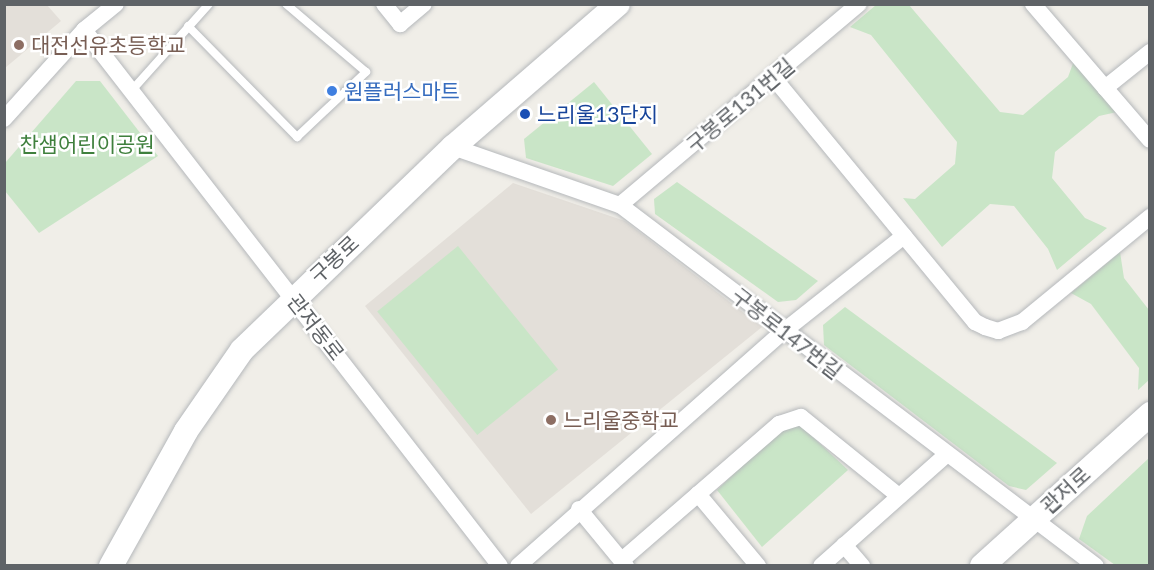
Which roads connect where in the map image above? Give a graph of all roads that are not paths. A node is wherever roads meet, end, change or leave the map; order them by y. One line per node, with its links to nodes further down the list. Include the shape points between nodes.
1 (116, 4): 10 (street)
2 (209, 4): 9 (lane)
3 (286, 4): 9 (lane, via 366,72 297,137)
4 (384, 4): 5 (street, via 400,24)
5 (424, 4)
6 (618, 4): 17 (main road, 구봉로)
7 (859, 4): 12 (street, 구봉로131번길)
8 (1033, 4): 13 (street)
9 (188, 26): 14 (lane)
10 (84, 30): 14 (street, 관저동로); 15 (street)
11 (1149, 52): 13 (street)
12 (773, 77): 18 (street, 구봉로131번길); 20 (street)
13 (1105, 88): 16 (street)
14 (133, 89): 21 (street, 관저동로)
15 (4, 119)
16 (1149, 140)
17 (453, 147): 18 (street, 구봉로147번길); 21 (main road, 구봉로)
18 (620, 205): 22 (street, 구봉로147번길)
19 (1149, 217): 20 (street, via 1022,322 998,331 975,322)
20 (904, 236): 22 (street)
21 (293, 297): 31 (main road, 구봉로, via 242,350 186,431); 32 (street, 관저동로)
22 (784, 331): 24 (street, 구봉로147번길); 27 (street)
23 (1149, 414): 28 (main road, 관저로)
24 (945, 456): 26 (street); 28 (street, 구봉로147번길)
25 (698, 494): 26 (street, via 780,424 801,417); 30 (street); 34 (street)
26 (899, 496): 29 (street)
27 (579, 509): 30 (street); 33 (street)
28 (1035, 518): 37 (main road, 관저로); 38 (street, 구봉로147번길)
29 (844, 545): 35 (street); 36 (street)
30 (624, 563)
31 (111, 566)
32 (500, 566)
33 (518, 566)
34 (758, 566)
35 (821, 566)
36 (862, 566)
37 (982, 566)
38 (1096, 566)

